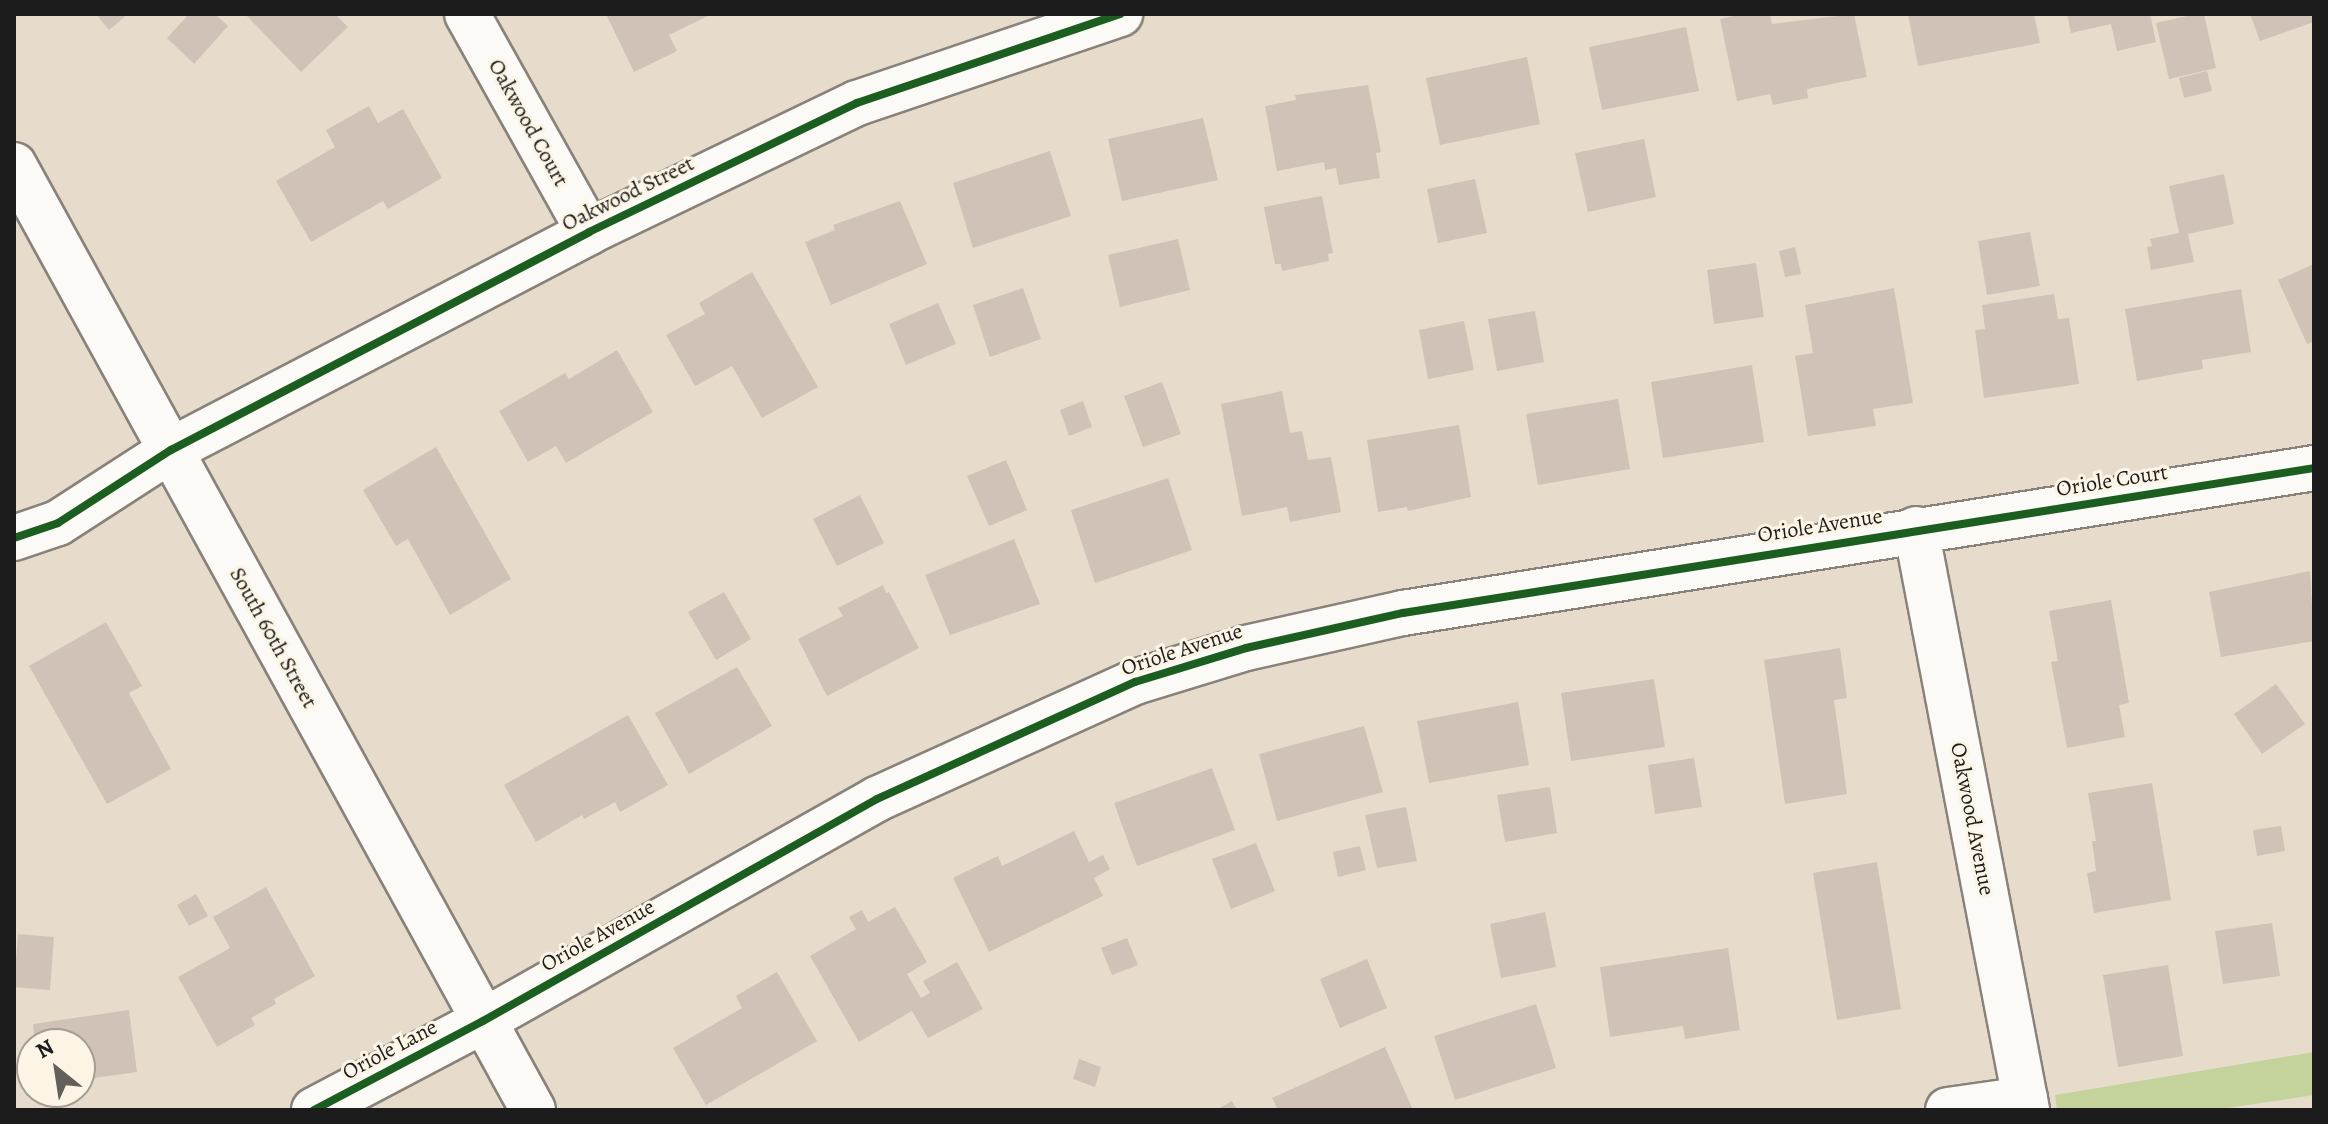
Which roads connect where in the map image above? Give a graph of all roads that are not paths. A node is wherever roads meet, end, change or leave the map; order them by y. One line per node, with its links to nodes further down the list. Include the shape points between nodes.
1 (467, 14): 4 (street, Oakwood Court)
2 (1120, 14): 4 (street, Oakwood Street, via 857,103)
3 (14, 165): 5 (street, South 60th Street)
4 (589, 232): 5 (street, Oakwood Street)
5 (171, 450): 8 (street, Oakwood Street, via 58,523); 9 (street, South 60th Street)
6 (2314, 468): 7 (street, Oriole Court)
7 (1916, 529): 9 (street, Oriole Avenue, via 1403,613 1246,648 1135,682 877,799); 10 (street, Oakwood Avenue)
8 (14, 538)
9 (483, 1021): 11 (street, Oriole Lane); 12 (street, South 60th Street)
10 (2026, 1104): 13 (street)
11 (314, 1110)
12 (533, 1110)
13 (1948, 1110)

